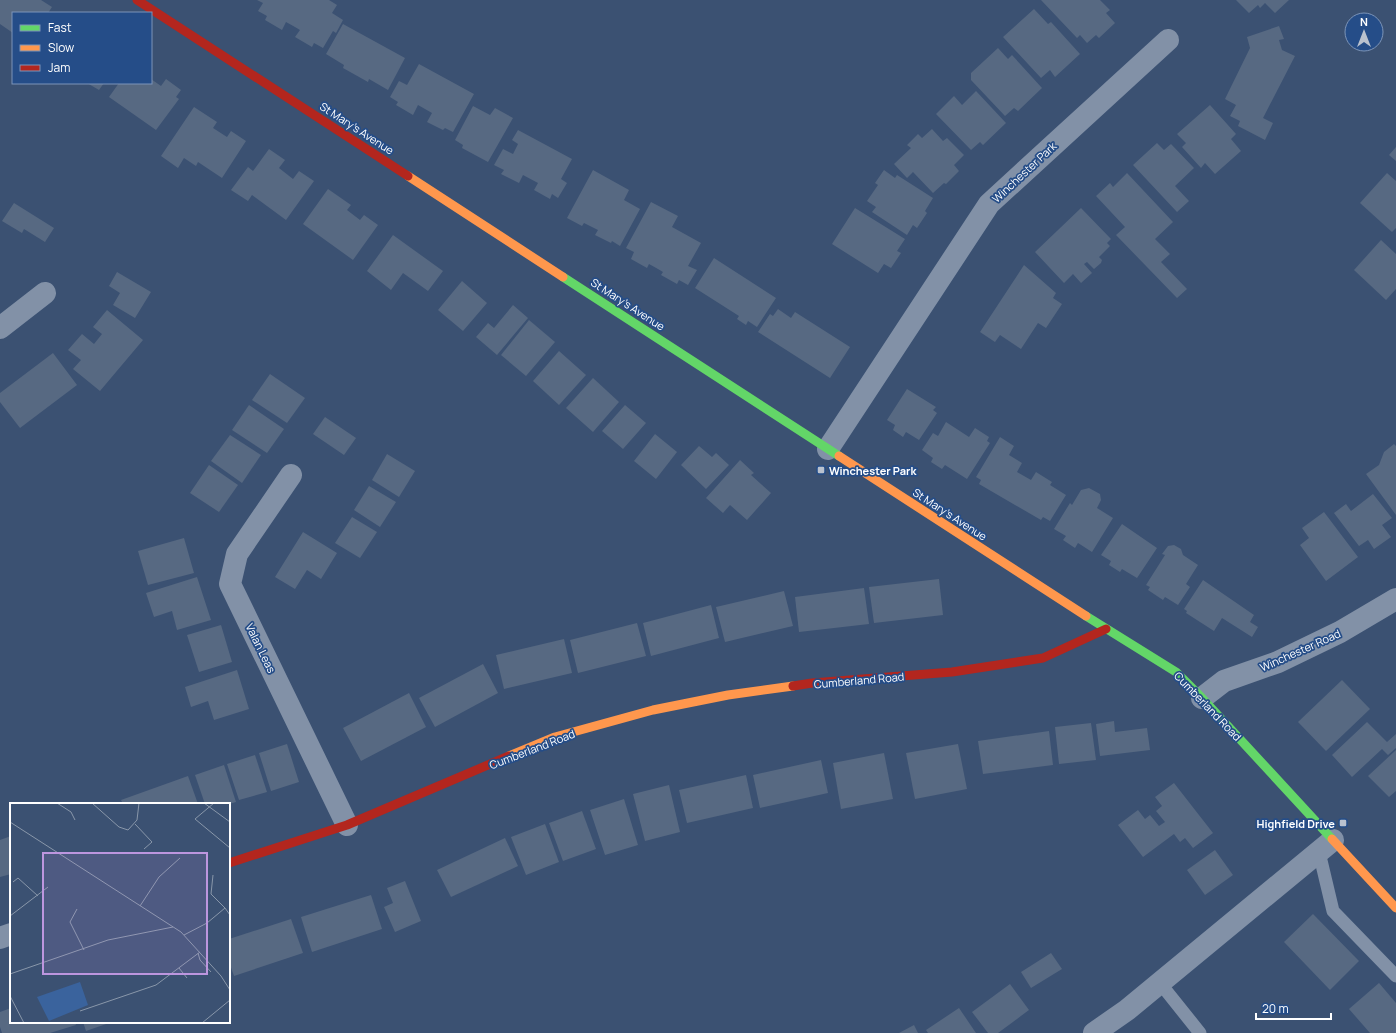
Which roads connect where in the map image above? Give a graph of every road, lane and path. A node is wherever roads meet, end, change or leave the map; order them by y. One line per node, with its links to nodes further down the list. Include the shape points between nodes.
1 (137, 0): 5 (street, St Mary's Avenue)
2 (1168, 40): 5 (street, Winchester Park, via 989,204)
3 (45, 293): 4 (street)
4 (0, 328)
5 (828, 449): 8 (street, St Mary's Avenue)
6 (291, 475): 10 (street, Valan Leas, via 237,554 230,584)
7 (1396, 599): 9 (street, Winchester Road, via 1340,632 1278,662 1224,681)
8 (1106, 629): 9 (street, Cumberland Road, via 1176,672); 10 (street, Cumberland Road, via 1043,658 952,672 812,683 728,695 653,710 555,738)
9 (1202, 698): 11 (street, Cumberland Road)
10 (347, 825): 12 (street, Cumberland Road)
11 (1326, 846): 13 (street, Cumberland Road); 16 (lane, via 1333,911); 17 (street)
12 (230, 863)
13 (1396, 908)
14 (10, 934): 15 (street)
15 (0, 938)
16 (1396, 976)
17 (1160, 983): 18 (street); 19 (lane)
18 (1094, 1033)
19 (1200, 1033)

